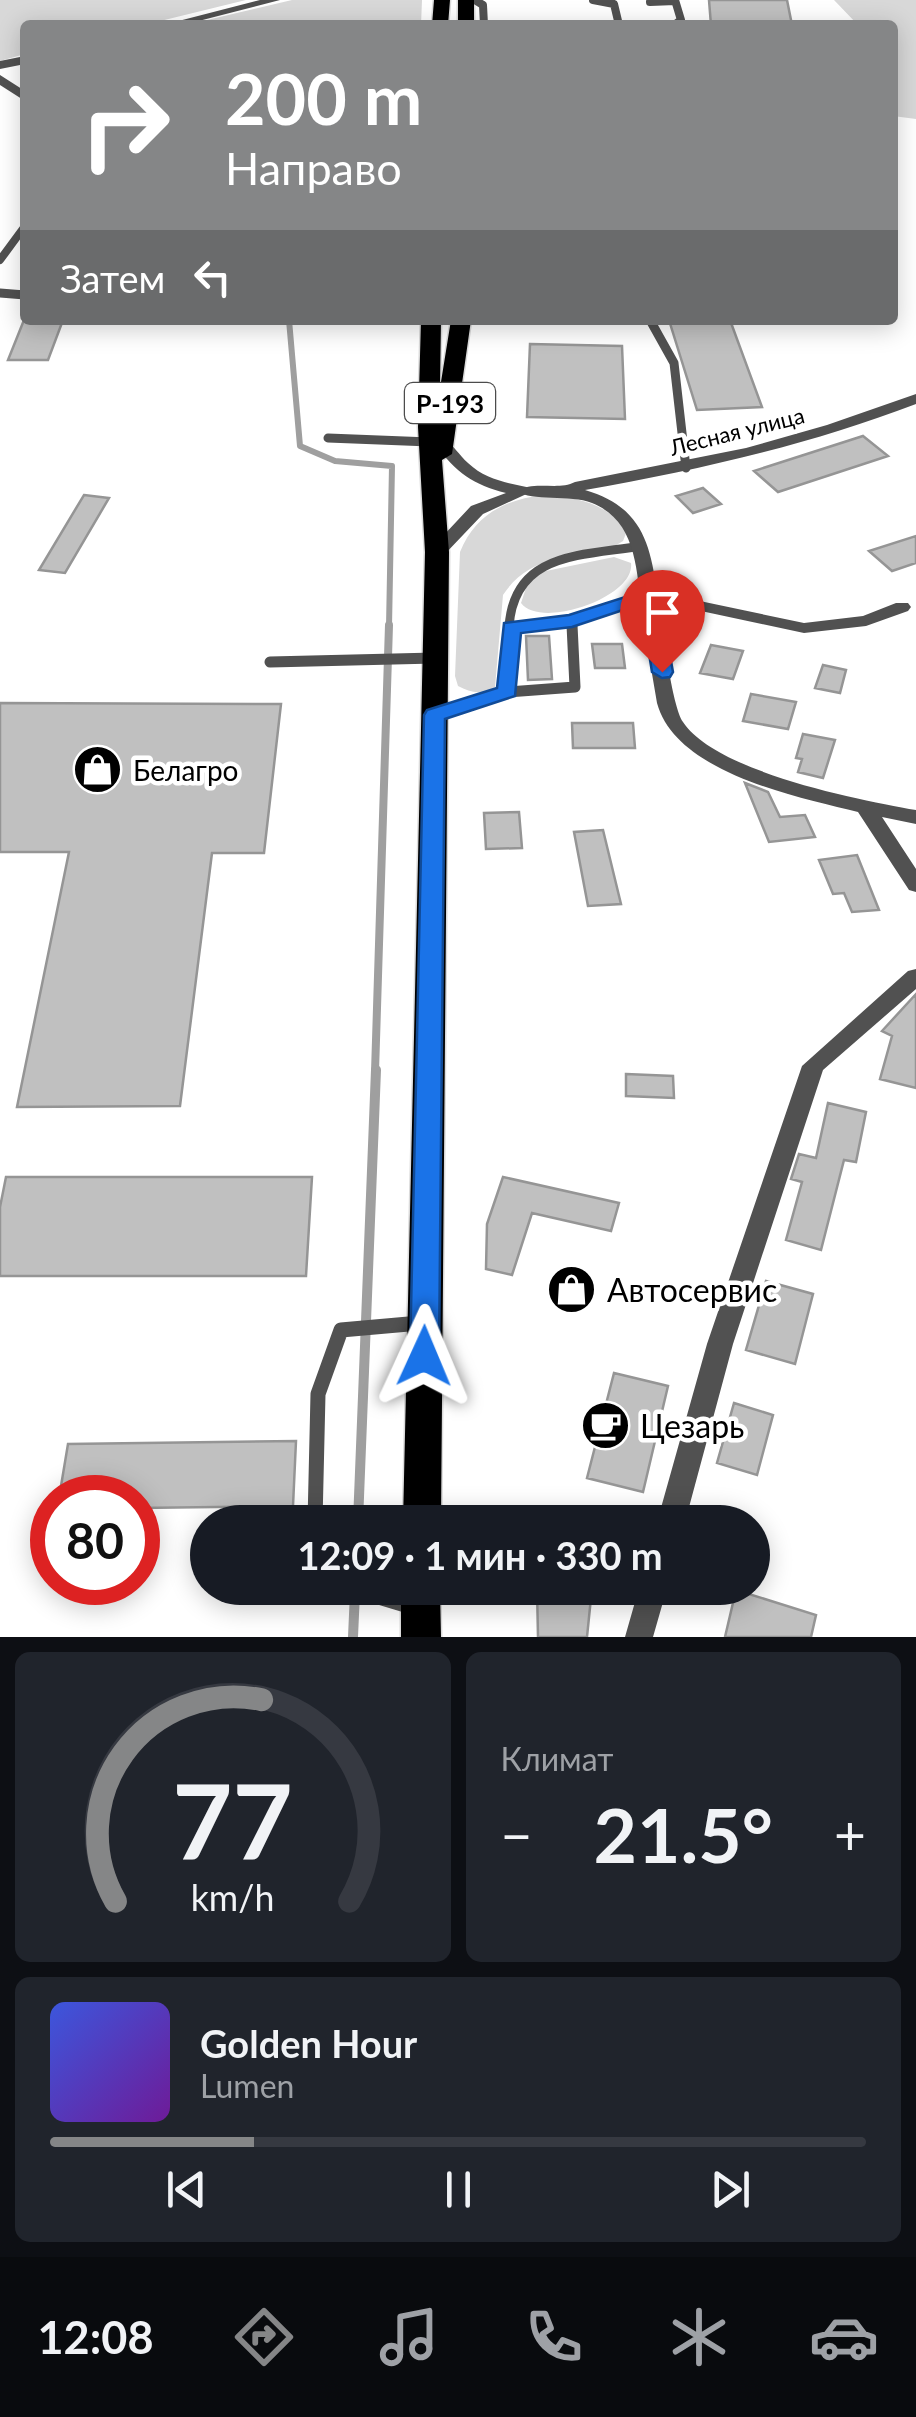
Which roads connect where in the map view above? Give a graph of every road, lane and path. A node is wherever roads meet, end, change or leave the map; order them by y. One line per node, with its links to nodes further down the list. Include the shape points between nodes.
1 (274, 0): 7 (street)
2 (593, 0): 6 (lane)
3 (675, 0): 4 (lane)
4 (650, 2)
5 (630, 3): 6 (lane)
6 (614, 4): 8 (lane)
7 (190, 20)
8 (618, 20)
9 (20, 233): 10 (lane)
10 (0, 260)
11 (432, 325): 16 (highway, Р-193)
12 (460, 325): 16 (highway, Р-193)
13 (653, 325): 17 (lane, via 674,362)
14 (916, 399): 17 (street, Лесная улица, via 856,424)
15 (328, 438): 16 (lane)
16 (437, 443): 19 (street, via 472,476); 21 (highway, Р-193)
17 (686, 468): 18 (street, Лесная улица)
18 (564, 490): 19 (street); 20 (street, via 610,503)
19 (526, 491): 21 (street, via 477,510)
20 (641, 546): 22 (street); 25 (lane, via 534,570 512,597)
21 (436, 552): 26 (highway, Р-193)
22 (650, 595): 23 (street, via 804,628 866,622); 24 (lane); 30 (street, via 666,709 682,733 724,763)
23 (902, 607)
24 (572, 621): 25 (lane); 28 (lane, via 575,687)
25 (511, 628): 28 (lane)
26 (435, 658): 27 (lane); 29 (highway, Р-193)
27 (270, 662)
28 (507, 692): 29 (lane)
29 (434, 715): 34 (highway, Р-193)
30 (866, 809): 31 (street); 32 (street)
31 (916, 817)
32 (916, 885)
33 (916, 977): 37 (street, via 814,1066 720,1344)
34 (424, 1322): 35 (lane, via 341,1330 318,1394); 36 (highway, Р-193)
35 (315, 1505)
36 (422, 1505)
37 (675, 1505)
38 (648, 1605): 39 (street)
39 (639, 1637)

